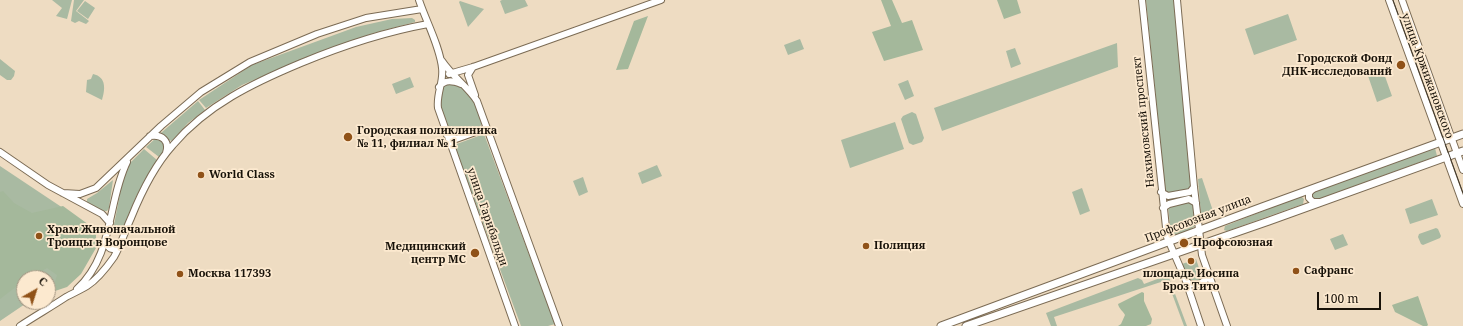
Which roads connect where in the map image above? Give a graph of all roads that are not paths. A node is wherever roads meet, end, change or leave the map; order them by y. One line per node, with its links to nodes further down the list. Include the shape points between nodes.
1 (419, 0): 7 (street, улица Гарибальди)
2 (661, 0): 10 (street)
3 (1142, 0): 31 (street, Нахимовский проспект)
4 (1177, 0): 28 (street)
5 (1389, 0): 21 (street, улица Кржижановского)
6 (1402, 0): 20 (street, улица Кржижановского)
7 (422, 9): 8 (street, улица Гарибальди); 19 (street, via 366,18 317,34 250,62 201,92)
8 (428, 24): 9 (street, улица Гарибальди); 24 (street, via 399,30 322,55 241,91 194,123)
9 (440, 58): 11 (street); 12 (street, улица Гарибальди)
10 (473, 67): 11 (street); 15 (street, via 468,75)
11 (452, 73): 12 (street); 14 (street)
12 (441, 79): 13 (street, улица Гарибальди)
13 (439, 86): 14 (street, via 450,81); 18 (street, улица Гарибальди, via 438,108)
14 (464, 86): 15 (street)
15 (477, 101): 16 (street)
16 (487, 128): 18 (street, via 456,139); 50 (street)
17 (1463, 134): 20 (main road, Профсоюзная улица)
18 (447, 135): 49 (street, улица Гарибальди)
19 (150, 136): 24 (street, via 158,135 165,140 167,146); 26 (street)
20 (1452, 138): 21 (main road, Профсоюзная улица); 23 (street, улица Кржижановского)
21 (1441, 142): 25 (street, улица Кржижановского); 30 (main road, Профсоюзная улица)
22 (0, 152): 32 (street)
23 (1460, 152): 25 (main road, Профсоюзная улица); 27 (street, улица Кржижановского)
24 (164, 156): 43 (street, via 145,188)
25 (1447, 157): 33 (main road, Профсоюзная улица); 35 (street, улица Кржижановского)
26 (128, 158): 29 (street); 38 (street, via 118,184)
27 (1463, 170)
28 (1194, 187): 31 (street, via 1190,192 1168,196); 34 (street)
29 (96, 188): 32 (street, via 80,194); 36 (street, via 84,200)
30 (1315, 188): 33 (street, via 1309,193 1309,198 1314,202); 39 (main road, Профсоюзная улица)
31 (1161, 192): 37 (street, Нахимовский проспект)
32 (63, 193): 36 (street)
33 (1320, 202): 42 (main road, Профсоюзная улица)
34 (1196, 203): 37 (street, via 1189,199); 39 (street)
35 (1463, 204)
36 (90, 208): 38 (street, via 105,216)
37 (1163, 208): 41 (street, Нахимовский проспект)
38 (110, 223): 40 (street)
39 (1198, 231): 41 (main road, Профсоюзная улица); 42 (street)
40 (106, 239): 43 (street, via 112,250); 47 (street, via 99,259)
41 (1169, 242): 44 (street); 51 (main road, Профсоюзная улица)
42 (1200, 244): 44 (main road, Профсоюзная улица); 45 (street)
43 (120, 245): 47 (street, via 95,280)
44 (1174, 253): 46 (street); 52 (main road, Профсоюзная улица)
45 (1208, 275): 46 (street, via 1204,282 1194,286); 54 (street)
46 (1186, 282): 53 (street)
47 (70, 295): 48 (street)
48 (24, 325)
49 (515, 326)
50 (559, 326)
51 (941, 326)
52 (966, 326)
53 (1201, 326)
54 (1227, 326)

